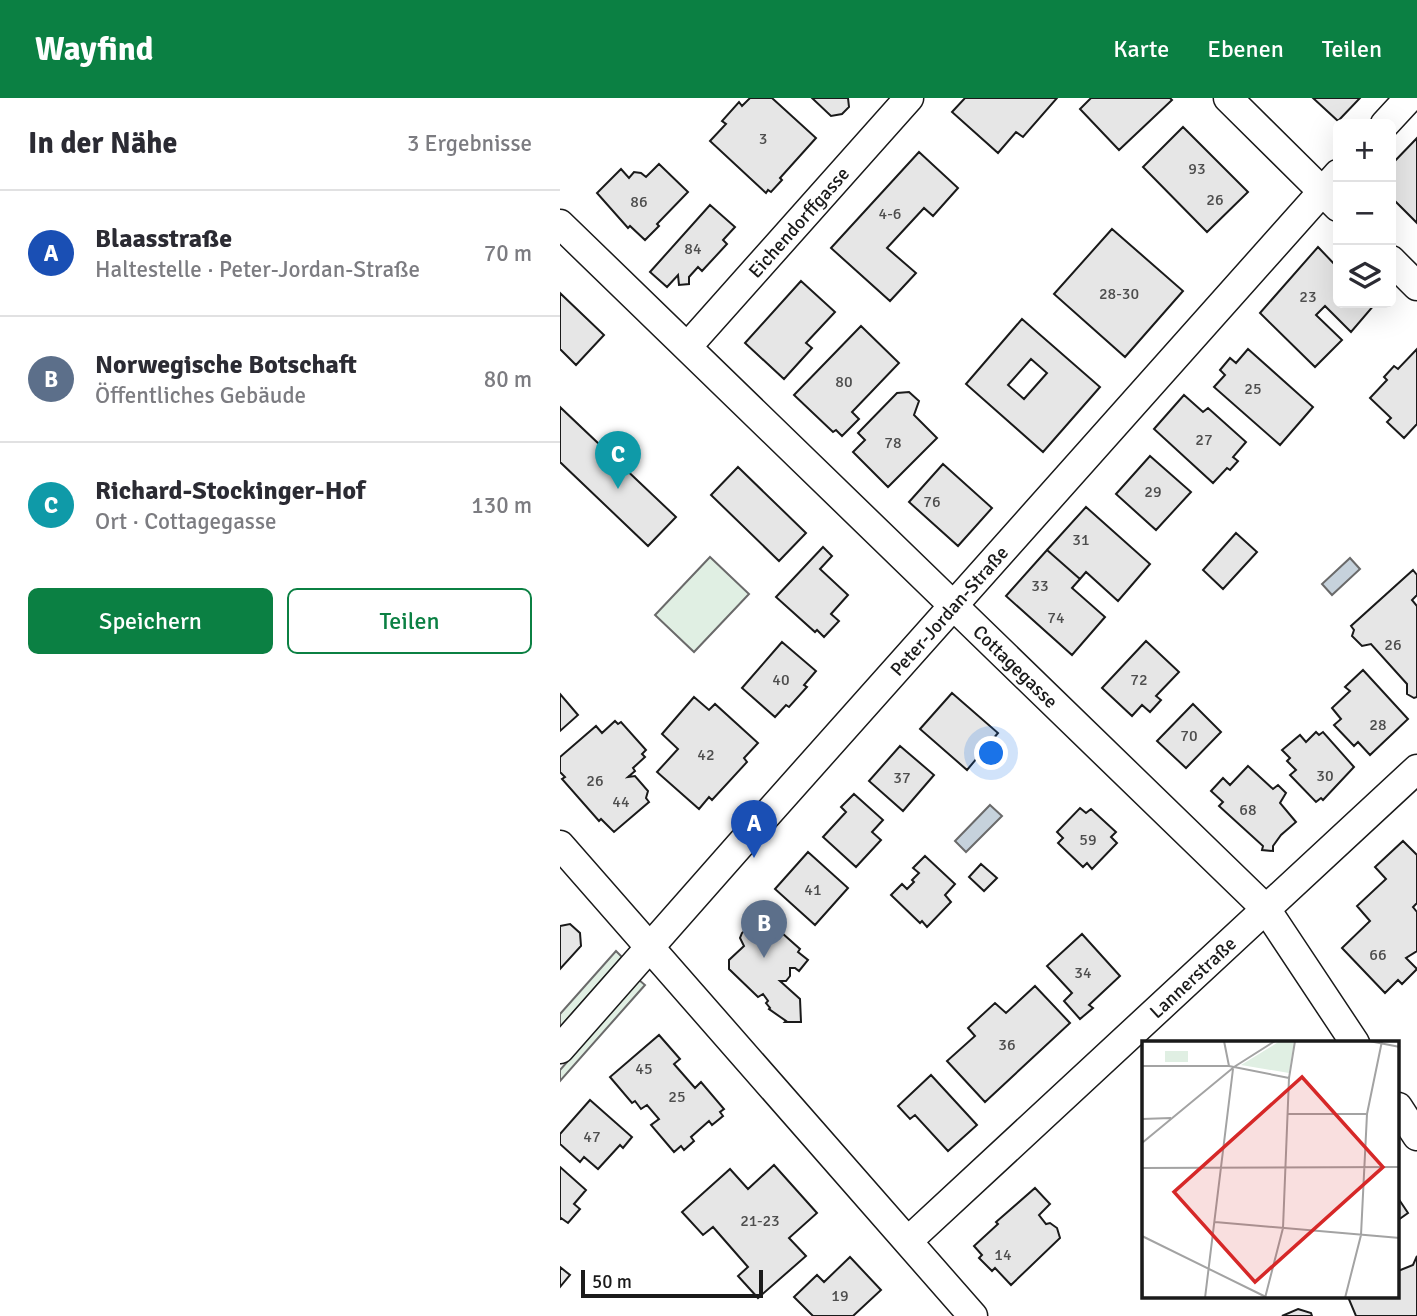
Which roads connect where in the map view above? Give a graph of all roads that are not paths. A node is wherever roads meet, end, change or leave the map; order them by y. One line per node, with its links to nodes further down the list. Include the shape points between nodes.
1 (909, 98): 9 (street, Eichendorffgasse)
2 (1228, 98): 5 (street)
3 (1409, 98): 4 (street)
4 (1390, 119)
5 (1333, 191): 10 (street, Peter-Jordan-Straße)
6 (560, 223): 9 (street, Cottagegasse)
7 (1396, 265): 8 (street)
8 (1417, 286)
9 (688, 346): 10 (street, Cottagegasse)
10 (954, 604): 13 (street, Cottagegasse); 14 (street, Peter-Jordan-Straße)
11 (1417, 769): 13 (street, Lannerstraße)
12 (560, 845): 14 (street)
13 (1266, 909): 15 (street, Cottagegasse); 19 (street, Lannerstraße)
14 (649, 948): 16 (street, Peter-Jordan-Straße); 19 (street)
15 (1354, 1041)
16 (560, 1049)
17 (1399, 1109): 18 (street)
18 (1417, 1136)
19 (908, 1241): 20 (street)
20 (974, 1316)

